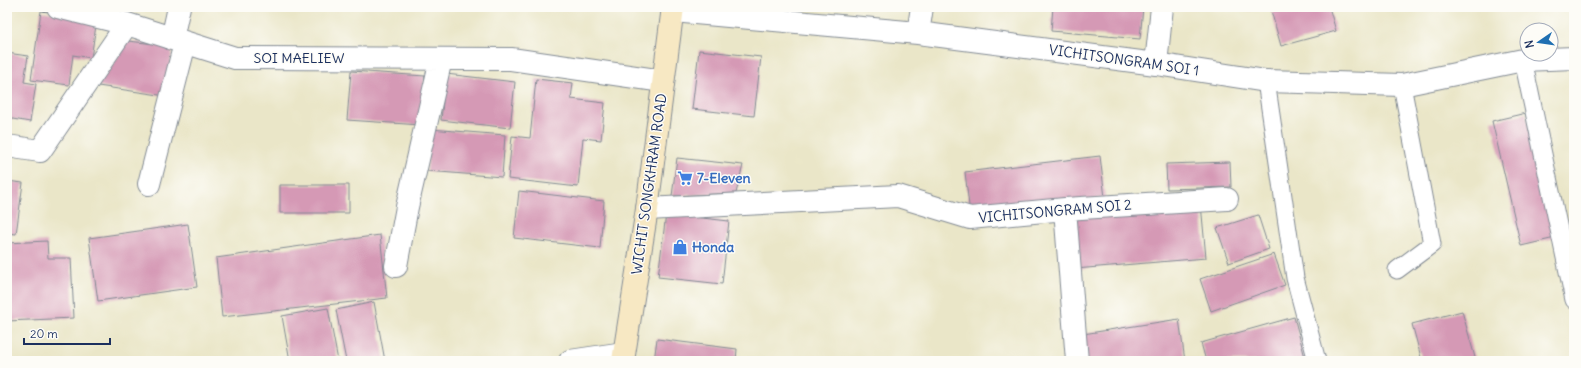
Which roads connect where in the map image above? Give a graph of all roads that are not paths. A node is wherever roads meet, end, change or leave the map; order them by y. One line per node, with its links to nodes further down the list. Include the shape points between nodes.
1 (58, 7): 6 (street, SOI MAELIEW)
2 (179, 7): 8 (street)
3 (922, 7): 7 (street)
4 (1162, 7): 14 (street)
5 (673, 9): 7 (street, VICHITSONGRAM SOI 1); 15 (street, WICHIT SONGKHRAM ROAD)
6 (127, 24): 8 (street, SOI MAELIEW); 18 (street, via 40,151)
7 (918, 33): 14 (street, VICHITSONGRAM SOI 1)
8 (178, 41): 10 (street, SOI MAELIEW, via 235,58); 19 (street)
9 (1574, 58): 11 (street, VICHITSONGRAM SOI 1)
10 (441, 59): 15 (street, SOI MAELIEW, via 511,59); 23 (street)
11 (1559, 59)
12 (1519, 61): 17 (street, VICHITSONGRAM SOI 1)
13 (1523, 62): 25 (lane)
14 (1156, 64): 16 (street, VICHITSONGRAM SOI 1)
15 (663, 81): 21 (street, WICHIT SONGKHRAM ROAD)
16 (1266, 81): 17 (street, VICHITSONGRAM SOI 1); 29 (lane, via 1295,278)
17 (1402, 85): 24 (lane, via 1432,244)
18 (7, 146)
19 (149, 184)
20 (1227, 199): 22 (street, VICHITSONGRAM SOI 2)
21 (647, 209): 22 (street, VICHITSONGRAM SOI 2, via 898,196 970,218); 26 (street, WICHIT SONGKHRAM ROAD)
22 (1065, 209): 28 (street)
23 (396, 266)
24 (1397, 270)
25 (1574, 300)
26 (624, 357): 27 (street)
27 (570, 361)
28 (1077, 361)
29 (1317, 361)

